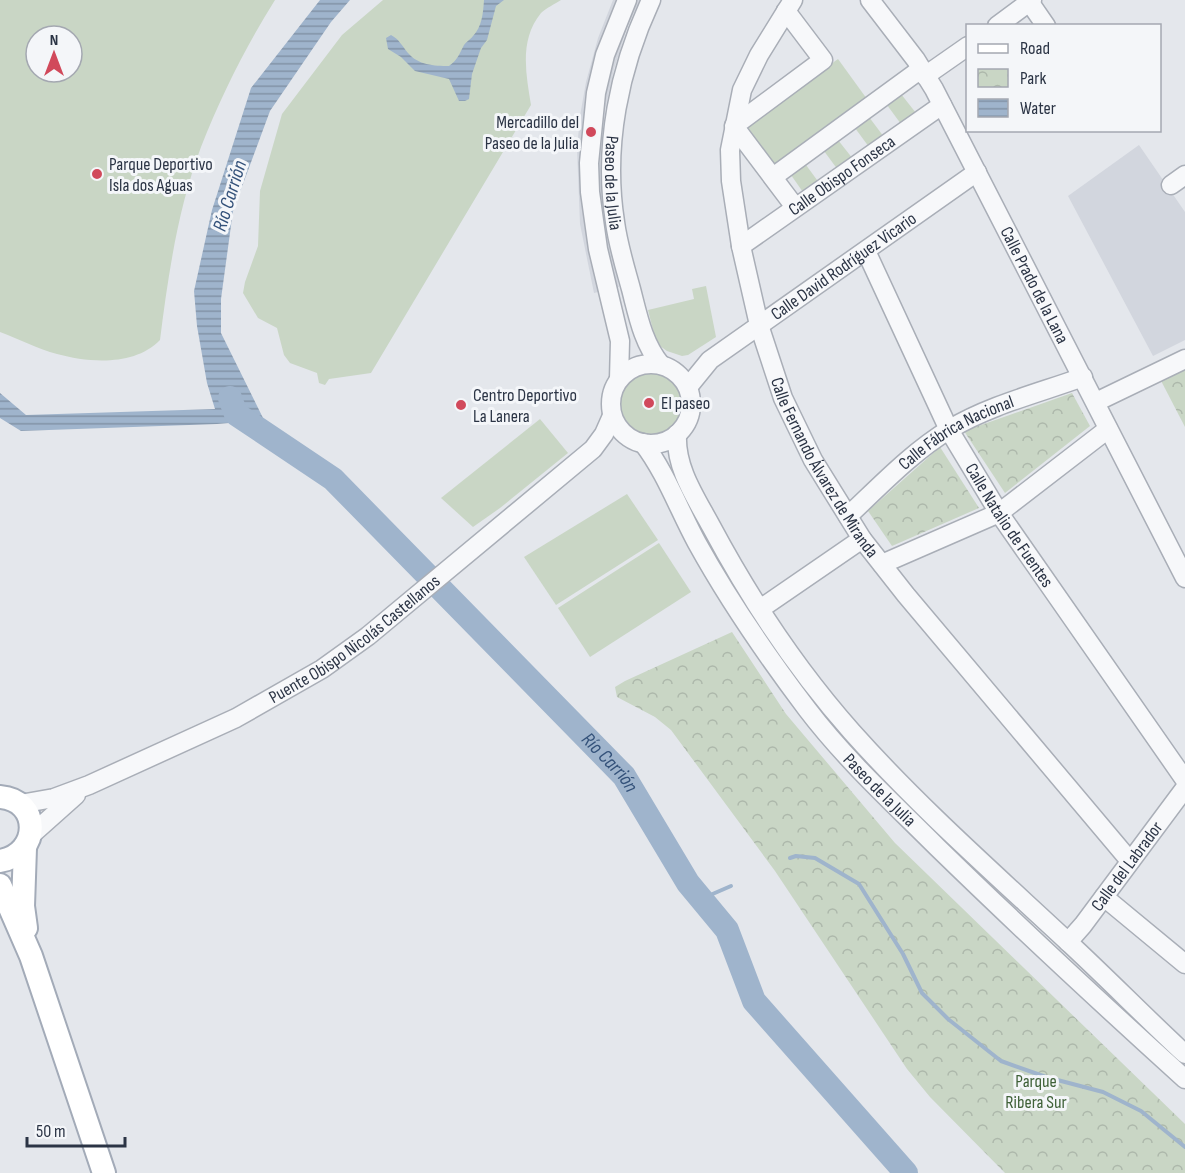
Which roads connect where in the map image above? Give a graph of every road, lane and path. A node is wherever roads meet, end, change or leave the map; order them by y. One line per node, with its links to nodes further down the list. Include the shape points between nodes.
1 (627, 0): 18 (street, Paseo de la Julia, via 605,56 596,93 589,163 598,249)
2 (651, 0): 22 (street, Paseo de la Julia, via 636,30 621,79 612,172 615,222 643,333 649,349)
3 (870, 0): 9 (street, Calle Prado de la Lana)
4 (1030, 1): 6 (street); 7 (street)
5 (790, 5): 11 (street, Calle Fernando Álvarez de Miranda, via 742,90); 11 (street, via 823,60)
6 (1000, 24)
7 (1045, 24)
8 (966, 47): 9 (street, Calle Obispo Fonseca)
9 (923, 72): 10 (street, Calle Prado de la Lana); 13 (street, Calle Obispo Fonseca)
10 (942, 105): 12 (street, Calle Prado de la Lana); 14 (street, Calle Obispo Fonseca)
11 (734, 126): 13 (street); 15 (street, Calle Fernando Álvarez de Miranda, via 731,181)
12 (976, 172): 16 (street, Calle David Rodríguez Vicario); 23 (street, Calle Prado de la Lana)
13 (773, 177): 14 (street)
14 (795, 207): 15 (street, Calle Obispo Fonseca)
15 (741, 246): 17 (street, Calle Fernando Álvarez de Miranda)
16 (866, 251): 17 (street, Calle David Rodríguez Vicario); 29 (street, Calle Natalio de Fuentes)
17 (759, 325): 20 (street, Calle David Rodríguez Vicario); 35 (street, Calle Fernando Álvarez de Miranda, via 783,398 813,460)
18 (620, 341): 21 (street, Paseo de la Julia); 24 (street, Paseo de la Julia)
19 (1185, 359): 26 (street)
20 (710, 360): 22 (street, Calle David Rodríguez Vicario); 25 (street, Calle David Rodríguez Vicario)
21 (640, 365): 22 (street); 24 (street, via 630,368)
22 (667, 367): 25 (street)
23 (1083, 377): 26 (street, Calle Prado de la Lana); 29 (street, Calle Fábrica Nacional, via 981,414)
24 (619, 379): 27 (street, via 612,392)
25 (688, 387): 30 (street, via 690,413)
26 (1096, 402): 28 (street, Calle Prado de la Lana)
27 (612, 416): 31 (street); 33 (street, Puente Obispo Nicolás Castellanos)
28 (1108, 429): 34 (street); 38 (street, Calle Prado de la Lana)
29 (949, 430): 34 (street, Calle Natalio de Fuentes); 35 (street, Calle Fábrica Nacional)
30 (677, 434): 32 (street, via 661,442); 39 (street, Paseo de la Julia, via 684,475)
31 (626, 436): 32 (street); 33 (street, Puente Obispo Nicolás Castellanos)
32 (643, 443): 53 (street, Paseo de la Julia, via 697,544 737,608 827,733 967,876)
33 (593, 450): 41 (street, Puente Obispo Nicolás Castellanos, via 368,636 322,669 236,718)
34 (999, 513): 37 (street); 40 (street, Calle Natalio de Fuentes)
35 (848, 516): 36 (street, Calle Fernando Álvarez de Miranda)
36 (862, 539): 37 (street, Calle Fernando Álvarez de Miranda); 39 (street)
37 (882, 564): 46 (street, Calle Fernando Álvarez de Miranda)
38 (1185, 578)
39 (760, 609): 49 (street, Paseo de la Julia, via 791,655 853,732 934,816)
40 (1185, 780)
41 (89, 785): 42 (street, Puente Obispo Nicolás Castellanos, via 54,798); 44 (street, Puente Obispo Nicolás Castellanos, via 63,805)
42 (6, 798): 44 (main road, via 30,818)
43 (1181, 801): 46 (street, Calle del Labrador)
44 (28, 842): 45 (main road, via 9,859); 50 (main road, via 23,906)
45 (0, 861)
46 (1130, 861): 48 (street, Calle del Labrador)
47 (0, 885): 50 (main road)
48 (1104, 897): 49 (street, Calle del Labrador); 51 (street)
49 (1068, 942): 52 (street, Paseo de la Julia)
50 (31, 956): 54 (main road)
51 (1185, 964)
52 (1185, 1054)
53 (1185, 1079)
54 (104, 1173)

